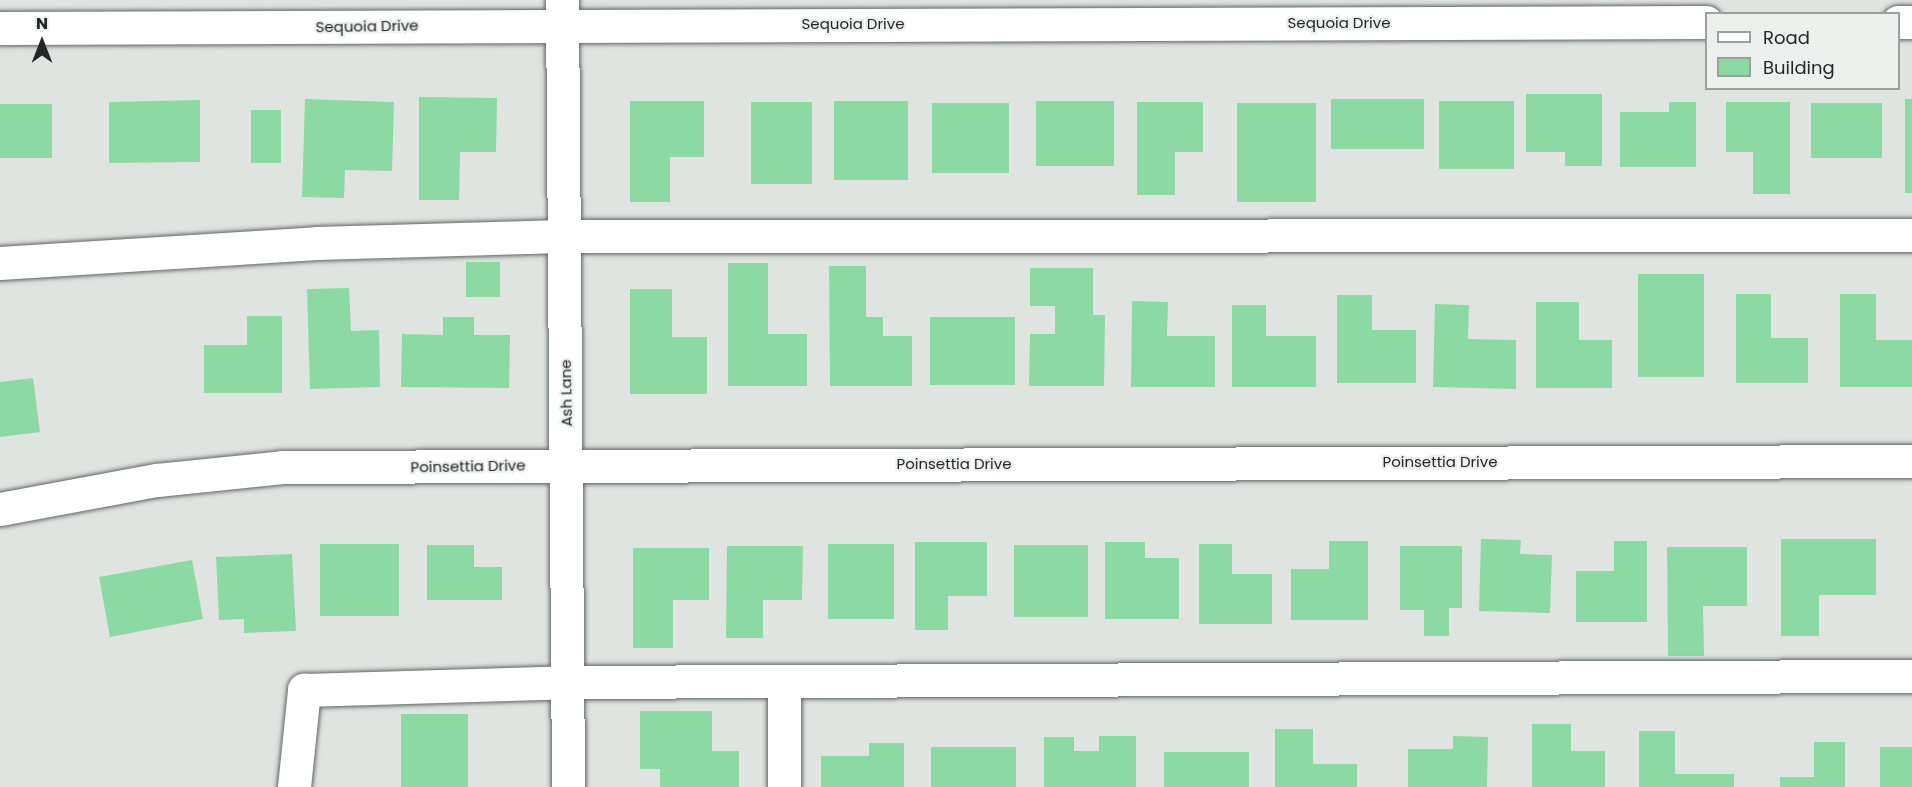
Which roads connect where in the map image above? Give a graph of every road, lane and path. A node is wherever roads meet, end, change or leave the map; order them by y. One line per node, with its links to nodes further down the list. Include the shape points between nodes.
1 (562, 12): 2 (street, Sequoia Drive); 3 (street, Sequoia Drive); 5 (street, Ash Lane)
2 (1705, 22)
3 (0, 28)
4 (1912, 235): 5 (street)
5 (564, 236): 6 (street, via 316,243); 8 (street, Ash Lane)
6 (0, 264)
7 (1912, 461): 8 (street, Poinsettia Drive)
8 (567, 465): 9 (street, Poinsettia Drive, via 282,467 156,480); 12 (street, Ash Lane)
9 (0, 509)
10 (1912, 676): 11 (street)
11 (784, 681): 12 (street); 15 (street)
12 (568, 682): 13 (street, via 304,690); 14 (street, Ash Lane)
13 (294, 787)
14 (568, 787)
15 (784, 787)

